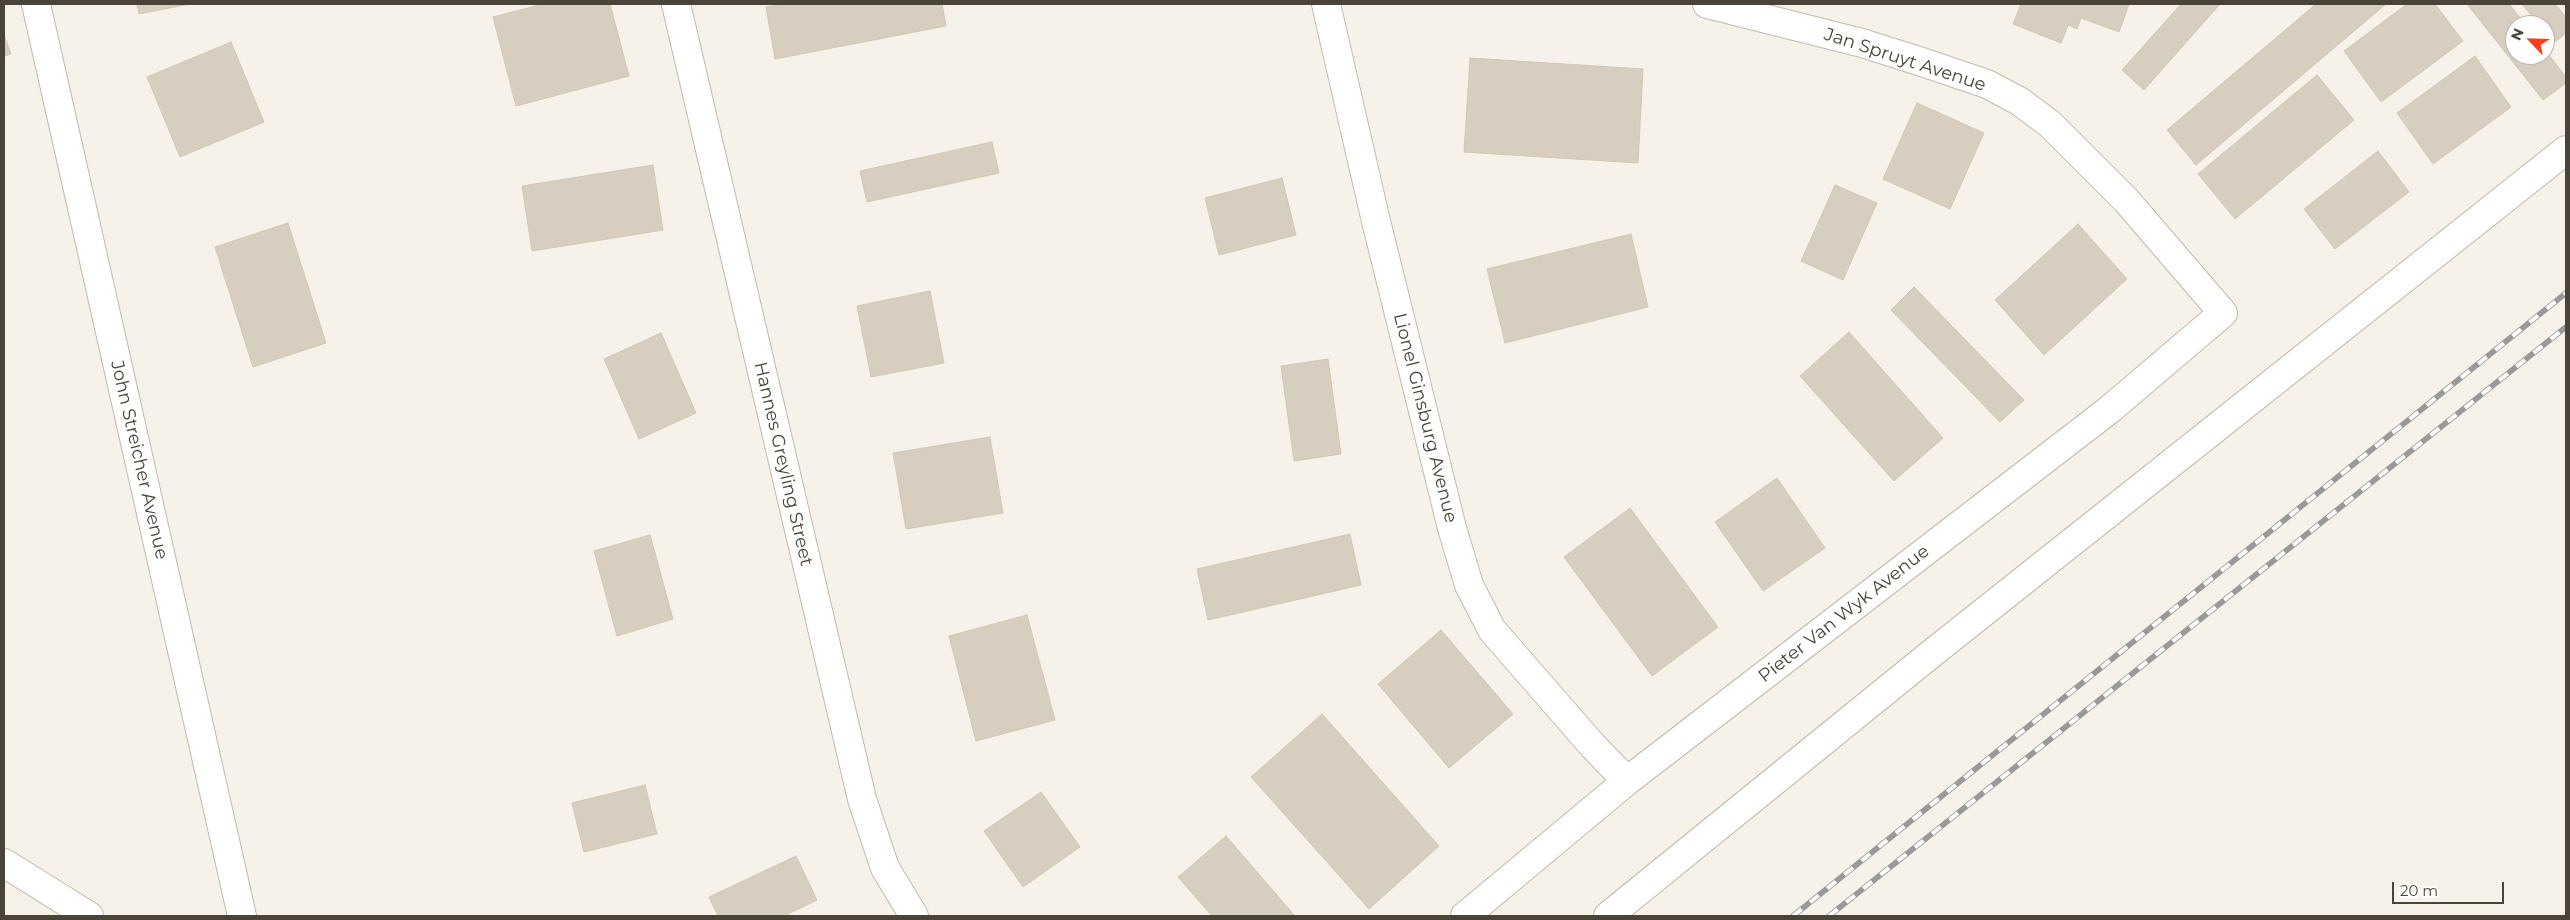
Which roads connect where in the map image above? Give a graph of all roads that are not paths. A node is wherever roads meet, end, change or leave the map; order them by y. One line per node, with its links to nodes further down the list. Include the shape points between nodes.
1 (36, 4): 10 (street, John Streicher Avenue)
2 (676, 4): 11 (street, Hannes Greyling Street, via 862,799 885,868)
3 (1326, 4): 7 (street, Lionel Ginsburg Avenue, via 1375,216 1469,585 1492,630)
4 (1707, 4): 6 (street, Jan Spruyt Avenue, via 1862,43 1986,84 2019,101 2050,124 2126,200)
5 (2566, 150): 13 (street, via 1931,654)
6 (2223, 313): 7 (street, Pieter Van Wyk Avenue, via 2109,410)
7 (1627, 781): 12 (street, Pieter Van Wyk Avenue)
8 (4, 863): 9 (street)
9 (89, 916)
10 (242, 916)
11 (914, 916)
12 (1465, 916)
13 (1608, 916)

